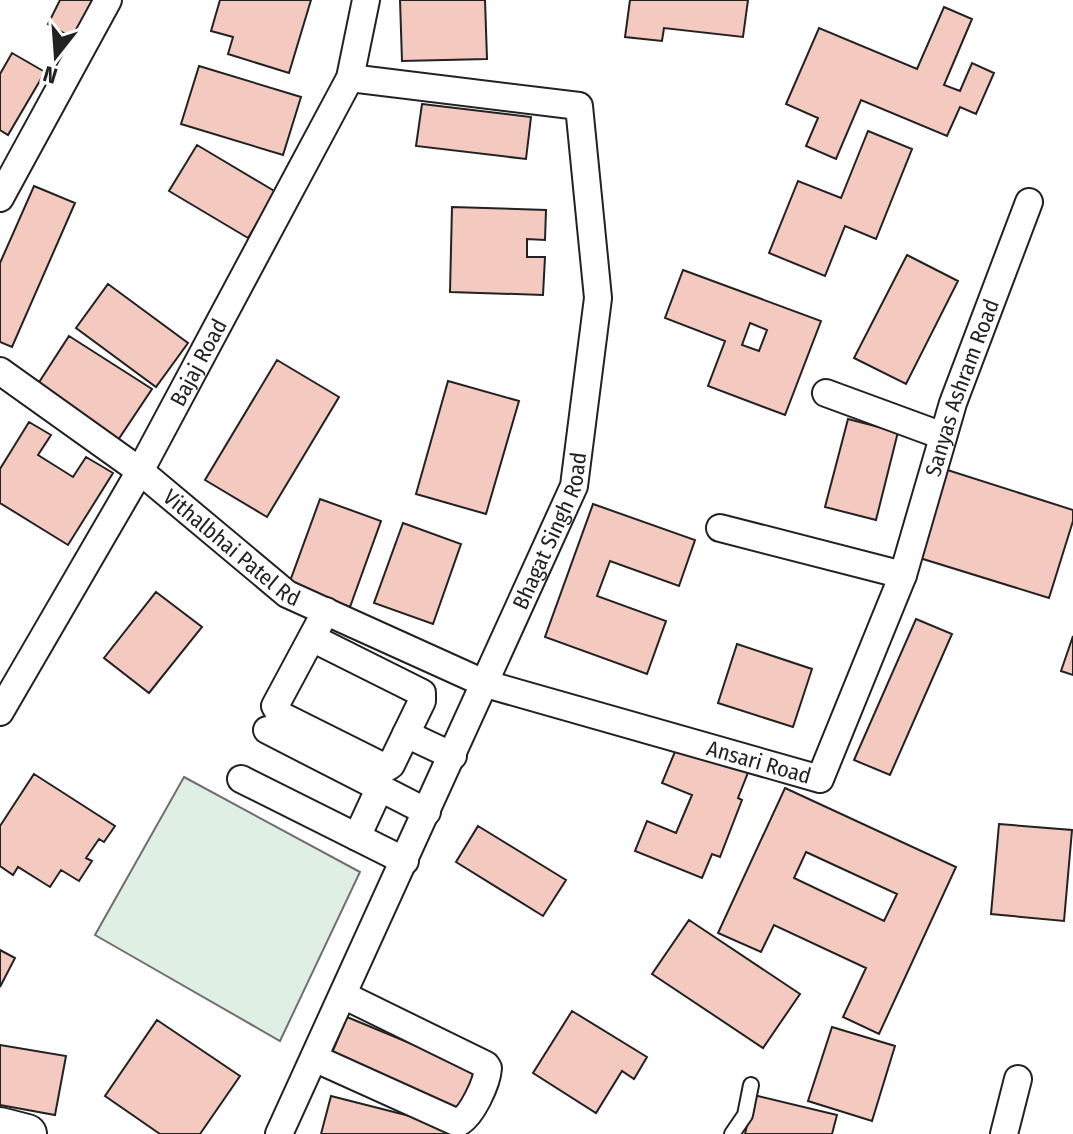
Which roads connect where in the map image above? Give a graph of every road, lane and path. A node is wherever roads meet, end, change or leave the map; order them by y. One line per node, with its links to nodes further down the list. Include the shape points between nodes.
1 (108, 0): 4 (street)
2 (366, 0): 3 (street, Bajaj Road)
3 (350, 78): 9 (street, Bajaj Road); 16 (street, Bhagat Singh Road, via 579,106 598,298 574,486)
4 (0, 198)
5 (1029, 202): 8 (street, Sanyas Ashram Road)
6 (0, 371): 9 (street, Vithalbhai Patel Rd)
7 (826, 393): 8 (street)
8 (943, 436): 11 (street, Sanyas Ashram Road)
9 (140, 471): 12 (street, Vithalbhai Patel Rd, via 287,594); 17 (street, Bajaj Road)
10 (720, 528): 11 (street)
11 (903, 575): 16 (street, Ansari Road, via 820,779)
12 (326, 611): 13 (street, Vithalbhai Patel Rd); 14 (street)
13 (382, 637): 15 (street); 16 (street, Vithalbhai Patel Rd)
14 (312, 638): 15 (street); 19 (street, via 275,706 280,715 386,768)
15 (368, 666): 19 (street, via 422,693)
16 (486, 684): 20 (street, Bhagat Singh Road)
17 (0, 712)
18 (267, 730): 22 (street)
19 (406, 734): 20 (street)
20 (453, 756): 23 (street, Bhagat Singh Road)
21 (241, 779): 24 (street)
22 (380, 787): 23 (street); 24 (street)
23 (427, 812): 25 (street, Bhagat Singh Road)
24 (357, 837): 25 (street)
25 (405, 861): 26 (street, Bhagat Singh Road)
26 (349, 998): 27 (street, Bhagat Singh Road); 27 (street, via 486,1065 487,1077 466,1119 458,1123)
27 (319, 1061): 32 (street, Bhagat Singh Road)
28 (1018, 1079): 34 (street)
29 (751, 1085): 33 (lane, via 745,1115)
30 (0, 1127): 31 (main road)
31 (27, 1134)
32 (279, 1134)
33 (732, 1134)
34 (1004, 1134)

